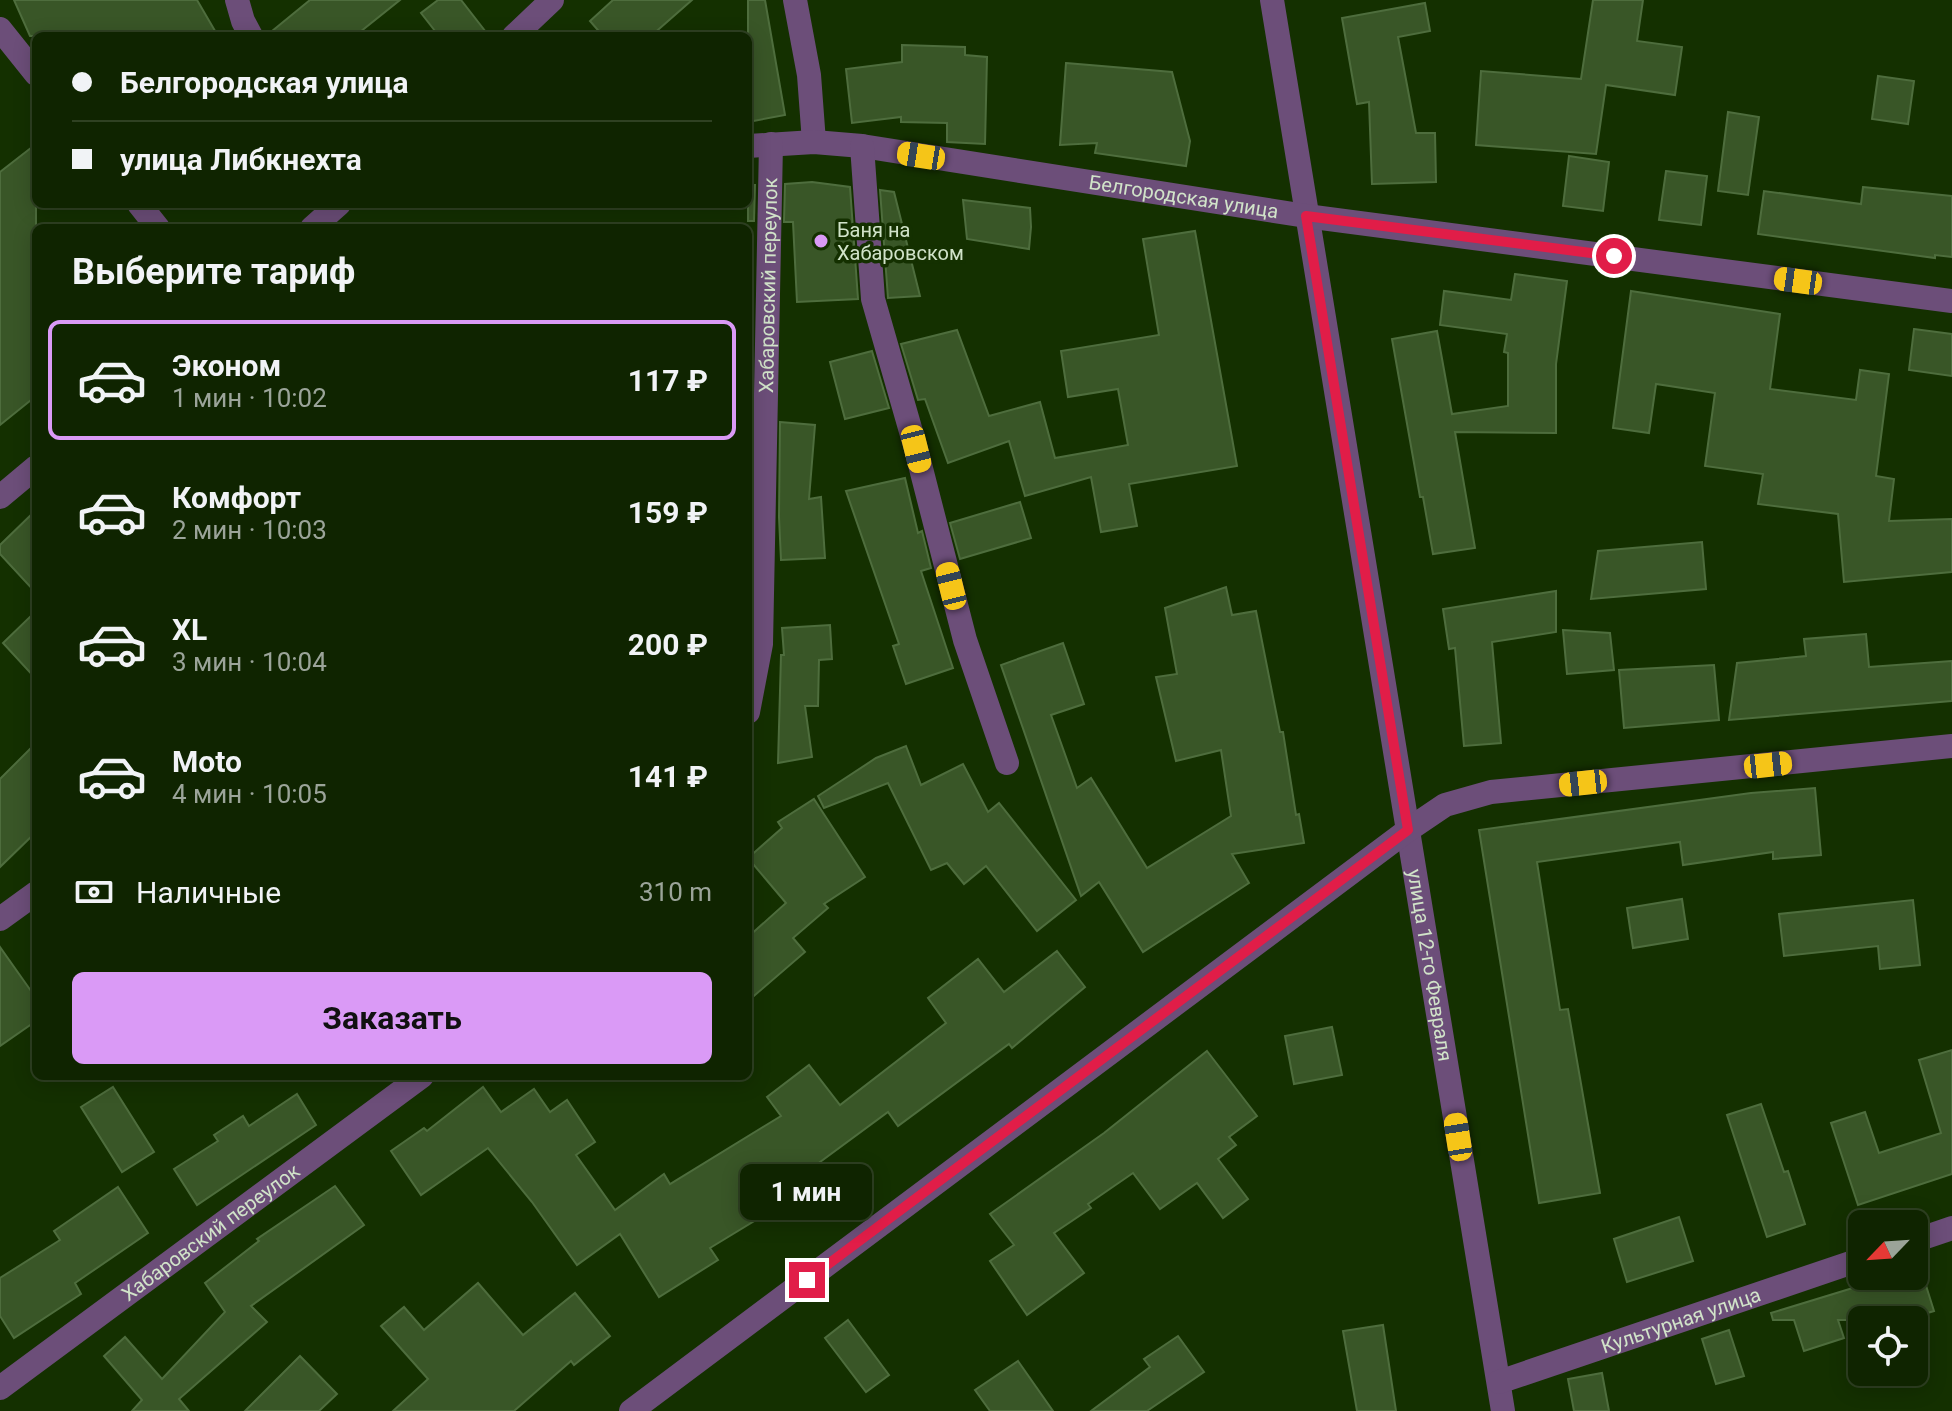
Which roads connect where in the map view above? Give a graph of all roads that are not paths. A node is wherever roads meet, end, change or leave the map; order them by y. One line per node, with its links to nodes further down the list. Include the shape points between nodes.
1 (237, 0): 6 (street)
2 (552, 0): 7 (street)
3 (795, 0): 9 (street)
4 (1272, 0): 14 (street, улица 12-го Февраля)
5 (0, 29): 8 (street)
6 (249, 32)
7 (518, 32)
8 (32, 69)
9 (814, 142): 10 (street, Белгородская улица); 11 (street, Белгородская улица)
10 (760, 145): 20 (street, Хабаровский переулок, via 761,644)
11 (862, 146): 14 (street, Белгородская улица); 22 (street, via 873,299 965,640)
12 (142, 208): 15 (street)
13 (334, 208): 16 (street)
14 (1306, 216): 17 (street, Белгородская улица); 23 (street, улица 12-го Февраля)
15 (155, 224)
16 (316, 224)
17 (1952, 301)
18 (32, 470): 19 (street)
19 (0, 497)
20 (752, 691)
21 (1952, 746): 23 (street, via 1491,792 1445,805)
22 (1007, 763)
23 (1408, 830): 30 (street, улица 12-го Февраля); 32 (street)
24 (32, 896): 25 (street)
25 (0, 919)
26 (417, 1080): 31 (street, Хабаровский переулок)
27 (1952, 1228): 28 (street)
28 (1928, 1236)
29 (1848, 1264): 30 (street, Культурная улица)
30 (1499, 1382): 33 (street, улица 12-го Февраля)
31 (0, 1388)
32 (631, 1411)
33 (1503, 1411)

